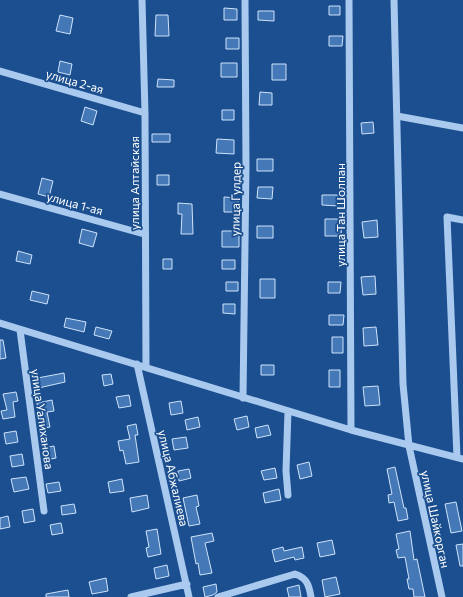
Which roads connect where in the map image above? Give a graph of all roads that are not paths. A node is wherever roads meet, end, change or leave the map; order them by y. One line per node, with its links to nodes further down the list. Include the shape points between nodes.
1 (141, 0): 6 (street, улица Алтайская)
2 (245, 0): 16 (street, улица Гулдер)
3 (349, 0): 18 (street, улица Тан Шолпан)
4 (394, 0): 7 (street, улица Шайкорган)
5 (0, 71): 6 (street, улица 2-ая)
6 (145, 113): 11 (street, улица Алтайская)
7 (397, 116): 8 (street); 19 (street, улица Шайкорган, via 403,384)
8 (463, 128)
9 (0, 194): 11 (street, улица 1-ая)
10 (463, 220): 20 (street, via 447,217)
11 (144, 234): 15 (street, улица Алтайская)
12 (0, 324): 13 (street)
13 (20, 330): 14 (street); 22 (street, улица Уалиханова)
14 (137, 364): 15 (street); 23 (street, улица Абжалиева)
15 (146, 366): 16 (street)
16 (243, 398): 17 (street)
17 (288, 411): 18 (street); 21 (street)
18 (351, 430): 19 (street)
19 (409, 446): 20 (street); 28 (street, улица Шайкорган)
20 (460, 458)
21 (288, 495)
22 (44, 511)
23 (187, 584): 24 (street); 25 (street, улица Абжалиева)
24 (131, 597)
25 (189, 597)
26 (218, 597): 27 (street, via 295,574 304,577)
27 (311, 597)
28 (442, 597)

